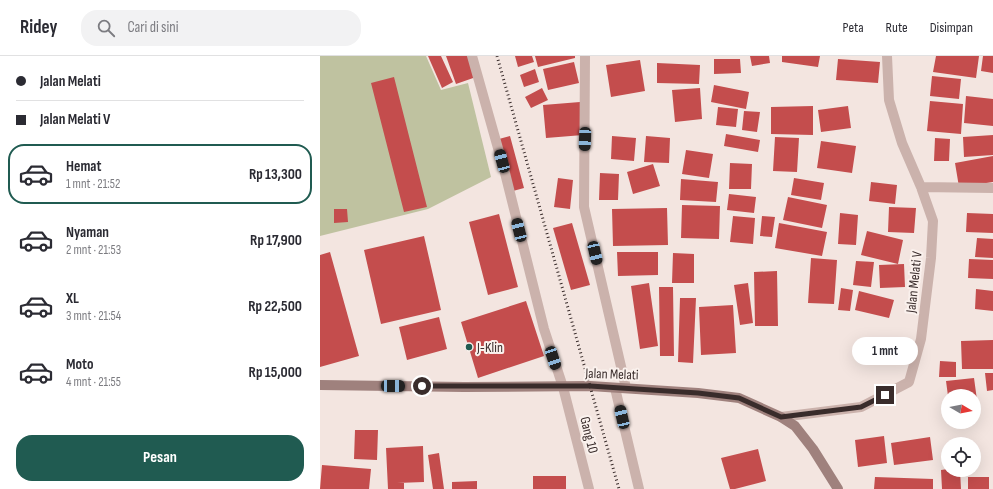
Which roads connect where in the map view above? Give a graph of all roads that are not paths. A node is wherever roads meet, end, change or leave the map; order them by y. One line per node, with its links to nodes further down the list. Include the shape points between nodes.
1 (472, 56): 7 (street, Gang 10, via 544,329)
2 (585, 56): 9 (street, via 584,207)
3 (888, 56): 4 (street, Jalan Melati V, via 889,100 902,143)
4 (921, 187): 5 (street); 10 (street, Jalan Melati V, via 933,221 931,258 921,339 909,382 861,407)
5 (993, 188)
6 (320, 385): 7 (main road, Jalan Melati)
7 (563, 387): 8 (main road, Jalan Melati); 11 (street, Gang 10)
8 (615, 388): 9 (main road, Jalan Melati); 12 (street)
9 (626, 388): 10 (main road, Jalan Melati, via 739,398)
10 (781, 417): 13 (main road, Jalan Melati, via 795,426)
11 (589, 489)
12 (639, 489)
13 (838, 489)

